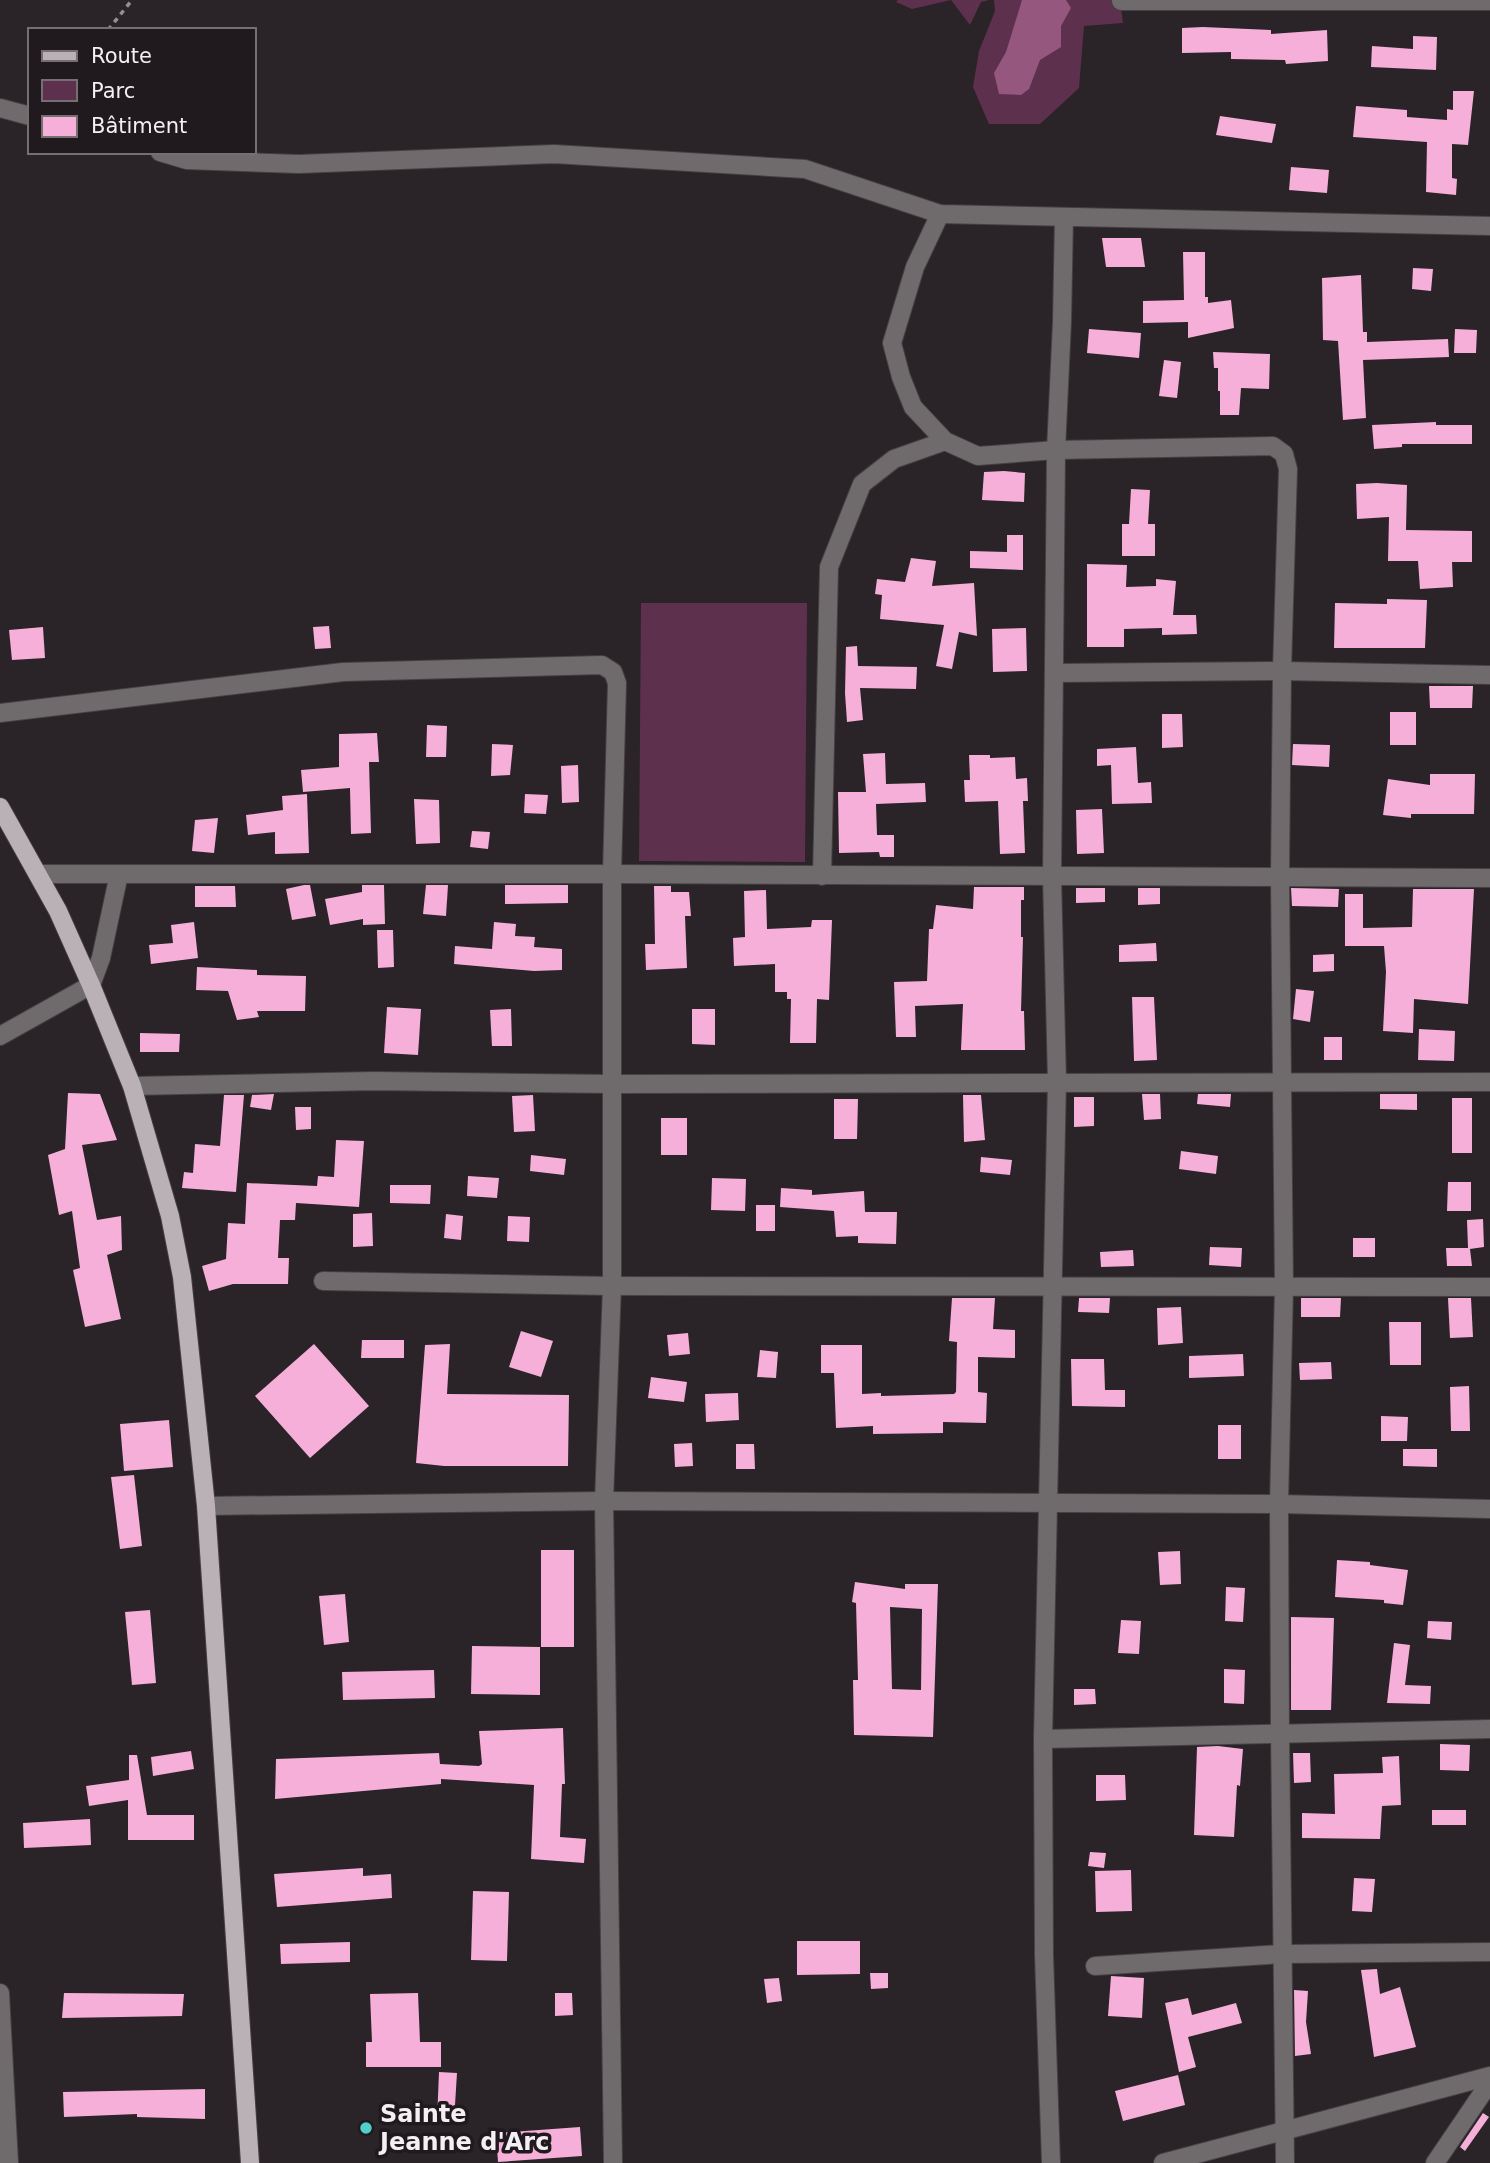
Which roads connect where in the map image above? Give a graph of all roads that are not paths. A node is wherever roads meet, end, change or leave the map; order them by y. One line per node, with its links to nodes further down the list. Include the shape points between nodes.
1 (1121, 1): 2 (street)
2 (1275, 1): 3 (street)
3 (1490, 1)
4 (0, 108): 5 (street)
5 (28, 115)
6 (167, 154): 7 (street, via 187,160 299,164 554,154 805,169)
7 (940, 214): 8 (street); 10 (street, via 915,267 892,343 913,407)
8 (1064, 217): 9 (street); 11 (street)
9 (1490, 226)
10 (945, 441): 11 (street, via 978,456); 20 (street, via 894,459 862,484 829,567)
11 (1056, 450): 12 (street, via 1273,446 1284,454 1288,468); 13 (street)
12 (1282, 671): 13 (street); 14 (street); 22 (street)
13 (1054, 673): 21 (street)
14 (1490, 675)
15 (0, 713): 17 (street, via 343,672 603,665 613,671 617,683)
16 (0, 807): 18 (main road)
17 (612, 873): 19 (street); 20 (street); 29 (street)
18 (38, 874): 19 (street); 24 (main road)
19 (119, 874): 24 (street)
20 (822, 876): 21 (street)
21 (1052, 877): 22 (street); 26 (street)
22 (1280, 878): 23 (street); 28 (street)
23 (1490, 878)
24 (91, 985): 25 (street); 30 (main road)
25 (0, 1036)
26 (1057, 1081): 28 (street); 29 (street); 32 (street)
27 (1490, 1082): 28 (street)
28 (1283, 1083): 35 (street)
29 (612, 1084): 30 (street, via 374,1081); 33 (street)
30 (132, 1086): 39 (main road, via 170,1216 182,1277)
31 (323, 1281): 33 (street)
32 (1053, 1285): 33 (street); 35 (street); 37 (street)
33 (612, 1286): 36 (street)
34 (1490, 1286): 35 (street)
35 (1284, 1287): 38 (street)
36 (604, 1501): 37 (street); 39 (street); 54 (street)
37 (1046, 1504): 38 (street); 43 (street)
38 (1279, 1504): 40 (street); 42 (street)
39 (206, 1506): 53 (main road)
40 (1490, 1509)
41 (1490, 1729): 42 (street)
42 (1280, 1732): 43 (street); 45 (street)
43 (1042, 1739): 55 (street)
44 (1490, 1952): 45 (street)
45 (1282, 1954): 46 (street); 50 (street)
46 (1095, 1966)
47 (0, 1993): 52 (street)
48 (1490, 2076): 50 (street)
49 (1488, 2091): 58 (street)
50 (1284, 2131): 51 (street); 57 (street)
51 (1203, 2159): 56 (street)
52 (9, 2163)
53 (250, 2163)
54 (613, 2163)
55 (1051, 2163)
56 (1163, 2163)
57 (1285, 2163)
58 (1435, 2163)

